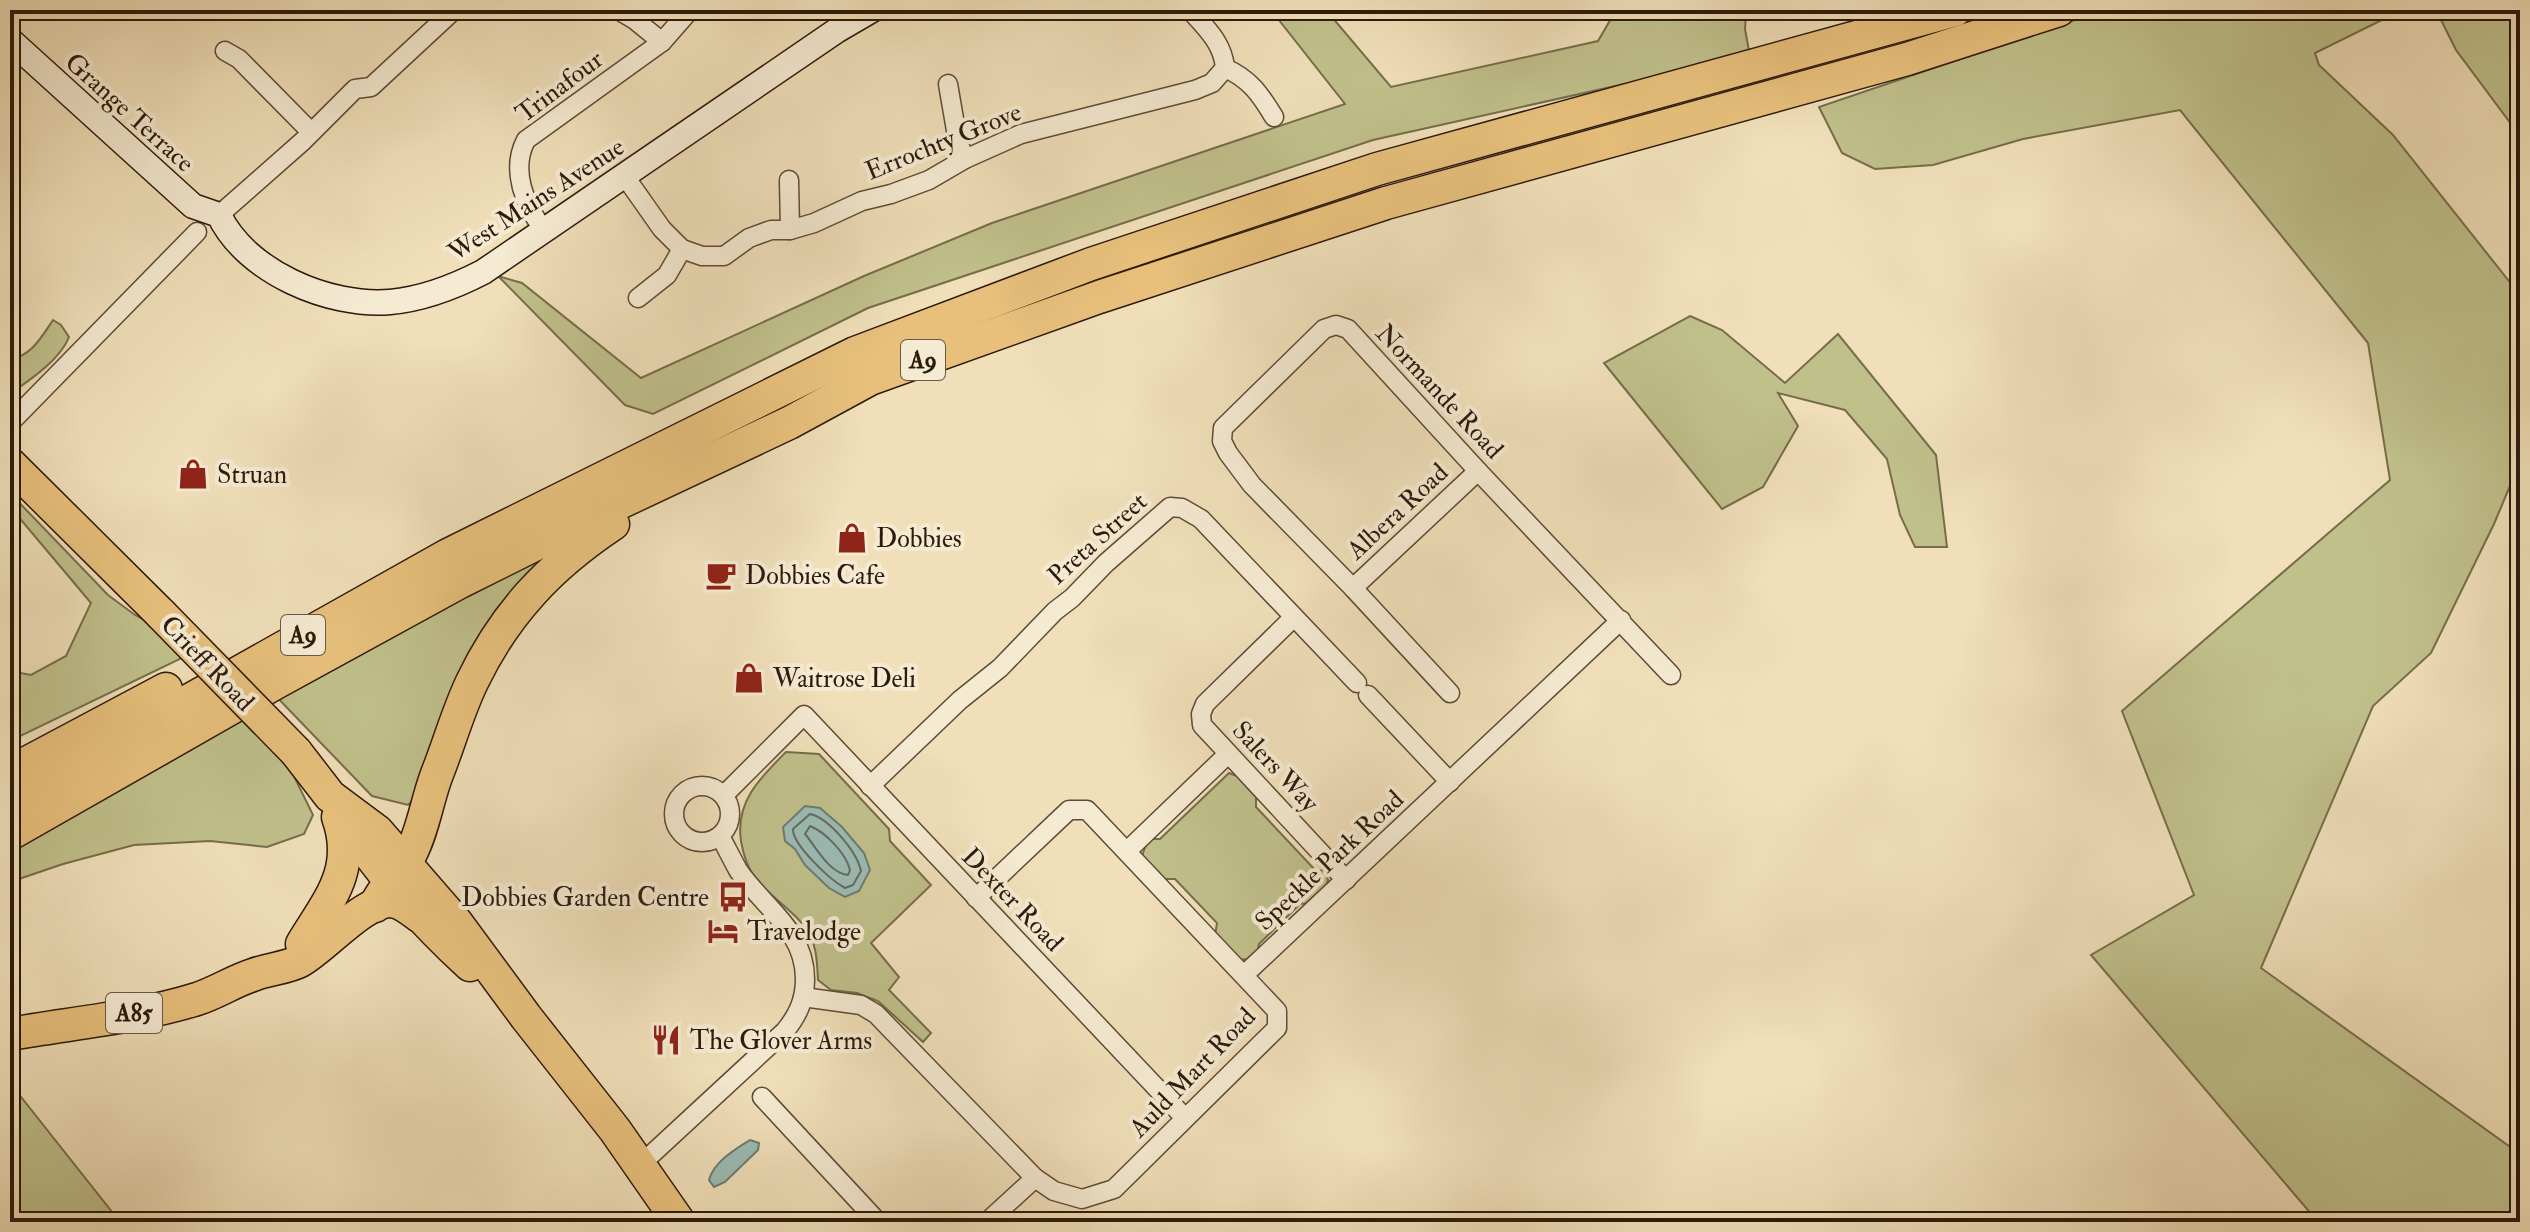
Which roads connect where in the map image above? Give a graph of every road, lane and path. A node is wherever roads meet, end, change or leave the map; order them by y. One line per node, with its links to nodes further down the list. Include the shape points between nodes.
1 (454, 10): 14 (street, via 371,87 355,89)
2 (618, 10): 9 (street)
3 (690, 10): 9 (street, Trinafour)
4 (872, 10): 16 (street, West Mains Avenue)
5 (1190, 10): 11 (street, via 1216,39)
6 (1955, 10): 28 (highway, A9, via 1377,169 1091,264 855,353)
7 (2059, 10): 25 (highway, A9, via 1907,59 1386,203 1099,297 870,379)
8 (10, 40): 18 (street, Grange Terrace, via 193,206)
9 (662, 42): 19 (street, Trinafour, via 526,140 520,151 522,190)
10 (225, 51): 14 (street)
11 (1225, 68): 13 (street, via 1243,76); 15 (street, Errochty Grove, via 1212,83 1195,90 1021,134)
12 (948, 84): 15 (street)
13 (1274, 117)
14 (311, 132): 18 (street)
15 (965, 159): 20 (street, Errochty Grove, via 929,180)
16 (622, 176): 19 (street, West Mains Avenue); 22 (street)
17 (789, 180): 20 (street)
18 (219, 215): 19 (street, West Mains Avenue, via 228,232 283,277 332,296 388,302 462,283)
19 (544, 230)
20 (790, 230): 22 (street, Errochty Grove, via 749,238 724,256)
21 (197, 232): 24 (street)
22 (682, 249): 23 (street, via 667,275)
23 (638, 298)
24 (10, 423)
25 (705, 461): 41 (highway, A9, via 460,582); 44 (highway, A9, via 583,544 519,605 471,684 411,854)
26 (10, 464): 39 (highway, Crieff Road / A85, bridge, via 296,752)
27 (1478, 471): 29 (street, Albera Road); 29 (street, Normande Road, via 1348,329 1324,329 1223,428 1222,441 1252,485); 31 (street, Normande Road)
28 (448, 555): 35 (highway, A9, via 266,639); 40 (highway, A9)
29 (1353, 588): 33 (street, Normande Road)
30 (1294, 617): 34 (street, Salers Way, via 1205,704 1202,725); 36 (street, Preta Street); 37 (street, Preta Street, via 1201,519 1170,507)
31 (1621, 620): 32 (street, Normande Road); 36 (street, Speckle Park Road)
32 (1671, 675)
33 (1450, 693)
34 (1228, 754): 43 (street); 45 (street, Salers Way)
35 (10, 772)
36 (1450, 782): 45 (street, Speckle Park Road)
37 (870, 786): 38 (street, Dexter Road, via 804,715); 46 (street, Dexter Road)
38 (724, 795): 42 (street, via 730,821); 42 (street, via 693,787 679,797 674,815 680,832 695,842)
39 (330, 796): 44 (highway, Crieff Road / A85, via 377,831); 47 (highway, A85, via 342,830 344,860 336,892)
40 (10, 801)
41 (10, 834)
42 (720, 836): 50 (street, via 738,870 799,945 805,962)
43 (1127, 851): 46 (street, Auld Mart Road, via 1087,810 1069,810); 49 (street, Auld Mart Road)
44 (388, 874): 47 (highway, A85); 48 (highway, via 300,961); 51 (highway, A85, via 419,916); 51 (highway, A85, via 456,922)
45 (1346, 880): 49 (street, Speckle Park Road)
46 (976, 898): 54 (street, Dexter Road)
47 (302, 944): 48 (highway, A85)
48 (253, 975): 52 (highway, A85, via 198,999)
49 (1244, 975): 54 (street, Auld Mart Road, via 1277,1011 1277,1028)
50 (803, 997): 55 (street, via 785,1031); 56 (street, Auld Mart Road, via 861,1005 876,1014)
51 (526, 1017): 55 (highway, A85)
52 (10, 1034)
53 (762, 1097): 58 (street)
54 (1185, 1118): 56 (street, Auld Mart Road, via 1114,1189 1082,1199 1054,1191)
55 (640, 1165): 57 (highway, A85)
56 (1035, 1178): 59 (street)
57 (679, 1222)
58 (878, 1222)
59 (987, 1222)

